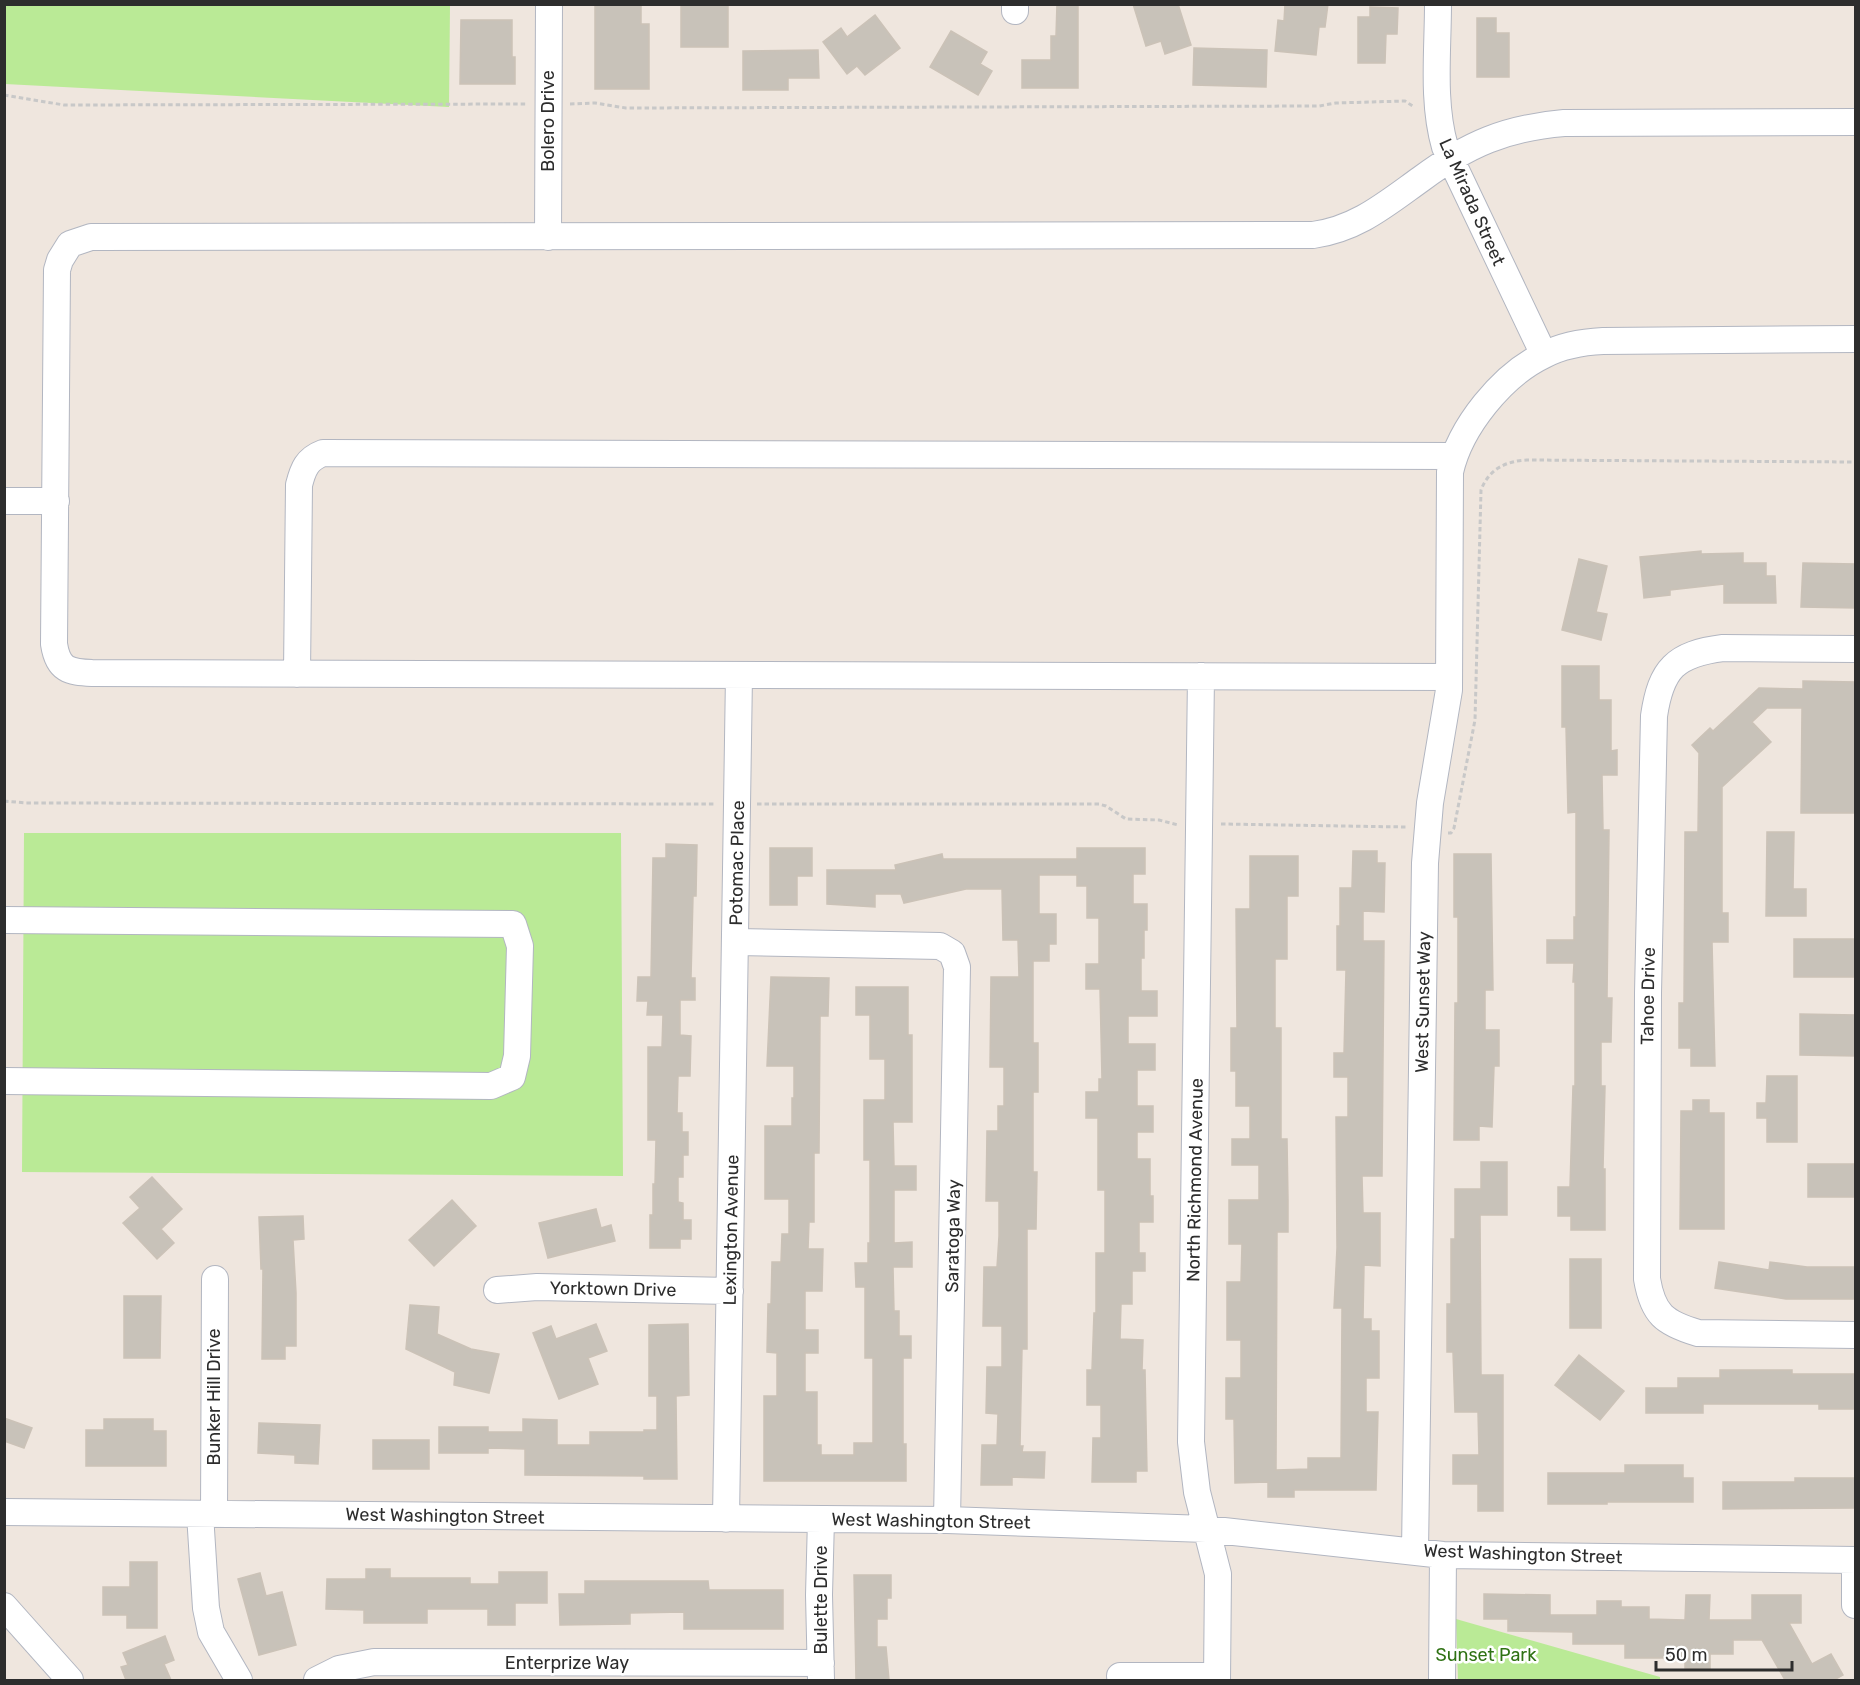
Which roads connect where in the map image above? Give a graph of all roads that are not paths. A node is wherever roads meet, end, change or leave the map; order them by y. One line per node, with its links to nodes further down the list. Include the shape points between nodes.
1 (549, 4): 5 (street, Bolero Drive)
2 (1438, 4): 4 (street, La Mirada Street, via 1439,118)
3 (1856, 122): 4 (street, via 1544,125 1493,136)
4 (1450, 160): 5 (street, via 1363,220 1331,233 1313,235); 7 (street, La Mirada Street)
5 (548, 237): 10 (street, via 91,237 70,244 57,270)
6 (1856, 339): 7 (street, via 1588,341)
7 (1544, 355): 8 (street, via 1516,373 1488,401)
8 (1453, 456): 12 (street, via 323,453 306,464 300,485); 15 (street, West Sunset Way)
9 (4, 501): 10 (street)
10 (56, 501): 12 (street, via 54,644 64,668 92,673)
11 (1856, 649): 23 (street, Tahoe Drive, via 1702,651 1671,667 1657,698 1648,993 1647,1243 1650,1299 1662,1317 1678,1328 1698,1333)
12 (297, 674): 13 (street)
13 (739, 675): 14 (street); 17 (street, Potomac Place)
14 (1201, 676): 15 (street); 29 (street, North Richmond Avenue, via 1191,1442)
15 (1449, 677): 30 (street, West Sunset Way, via 1447,712 1426,831)
16 (4, 920): 19 (street, via 513,924 520,946 517,1056 512,1077 491,1086)
17 (736, 942): 18 (street, Potomac Place, via 940,946); 22 (street, Lexington Avenue)
18 (952, 953): 28 (street, Saratoga Way, via 957,967)
19 (4, 1081)
20 (215, 1279): 25 (street, Bunker Hill Drive)
21 (497, 1290): 22 (street, Yorktown Drive, via 537,1287)
22 (730, 1291): 26 (street, Lexington Avenue)
23 (1856, 1335)
24 (4, 1512): 25 (street, West Washington Street)
25 (207, 1514): 26 (street, West Washington Street); 39 (street, Bunker Hill Drive, via 206,1608 211,1632)
26 (726, 1518): 27 (street, West Washington Street)
27 (821, 1519): 28 (street, West Washington Street); 35 (street, Bulette Drive)
28 (947, 1520): 29 (street, West Washington Street)
29 (1206, 1529): 30 (street, West Washington Street); 37 (street, North Richmond Avenue, via 1218,1574)
30 (1415, 1551): 31 (street, West Washington Street)
31 (1443, 1555): 32 (street, West Washington Street); 41 (street)
32 (1855, 1560): 33 (street)
33 (1855, 1605)
34 (4, 1606): 38 (street)
35 (821, 1672): 40 (street, Enterprize Way, via 375,1662 339,1669)
36 (1119, 1676): 37 (street)
37 (1217, 1678)
38 (70, 1680)
39 (239, 1680)
40 (317, 1680)
41 (1442, 1680)

